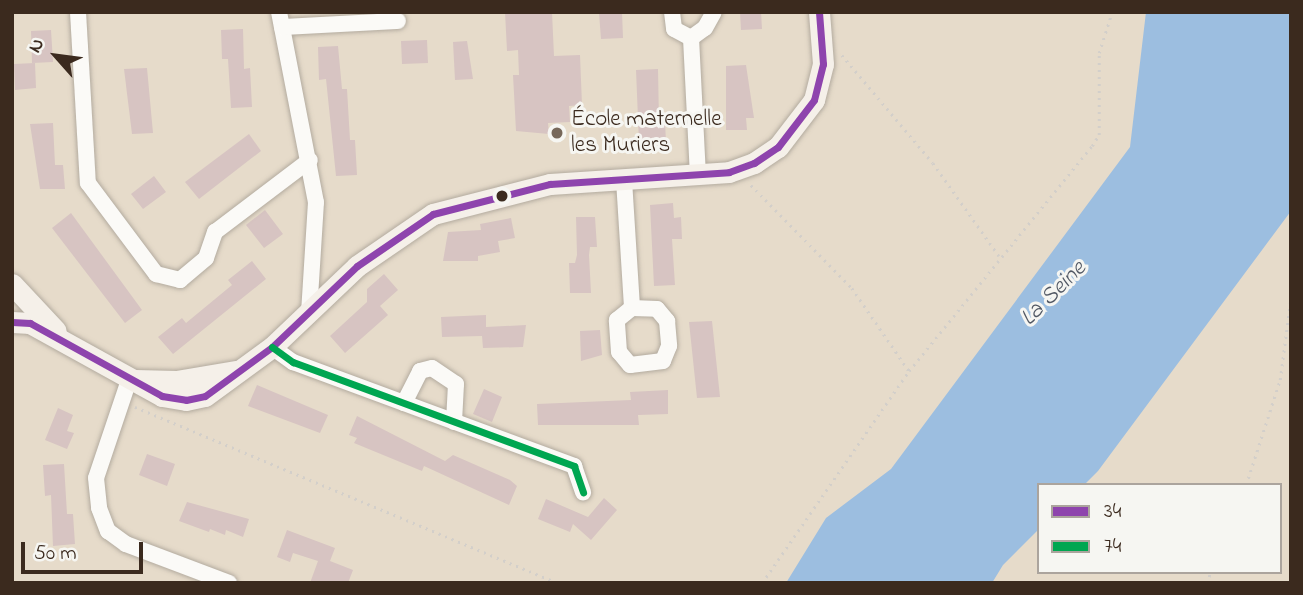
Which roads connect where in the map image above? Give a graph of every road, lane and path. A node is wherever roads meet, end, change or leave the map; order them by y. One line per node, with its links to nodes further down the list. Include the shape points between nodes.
1 (78, 12): 9 (street, via 88,183 99,204 156,274 180,280 206,258 215,232)
2 (672, 12): 8 (street, via 674,29)
3 (714, 12): 8 (street, via 705,28)
4 (1112, 12): 13 (path, via 1099,53 1099,135)
5 (281, 20): 7 (street); 9 (street)
6 (821, 20): 10 (street, via 823,64 814,100 778,147); 13 (path, via 869,92 933,163)
7 (398, 21)
8 (691, 38): 11 (street)
9 (310, 160): 17 (street, via 316,202)
10 (741, 167): 11 (street); 21 (path, via 748,183 852,288)
11 (698, 174): 12 (street)
12 (624, 180): 16 (street); 17 (street, via 506,192 433,214 357,266)
13 (999, 256): 21 (path)
14 (12, 284): 20 (street)
15 (1291, 296): 26 (path, via 1280,380)
16 (632, 307)
17 (309, 314): 19 (street)
18 (12, 322): 20 (street, via 30,323)
19 (272, 347): 22 (street, via 244,369 176,381); 24 (street, via 293,362)
20 (74, 351): 22 (street)
21 (909, 371): 30 (path)
22 (129, 380): 23 (street)
23 (122, 401): 28 (street, via 96,478 99,508 108,531 125,544); 29 (path)
24 (404, 403): 25 (street); 25 (street, via 419,370 432,368 456,384)
25 (454, 422): 27 (street, via 574,466)
26 (1246, 483)
27 (583, 492)
28 (229, 583)
29 (558, 583)
30 (762, 583)

